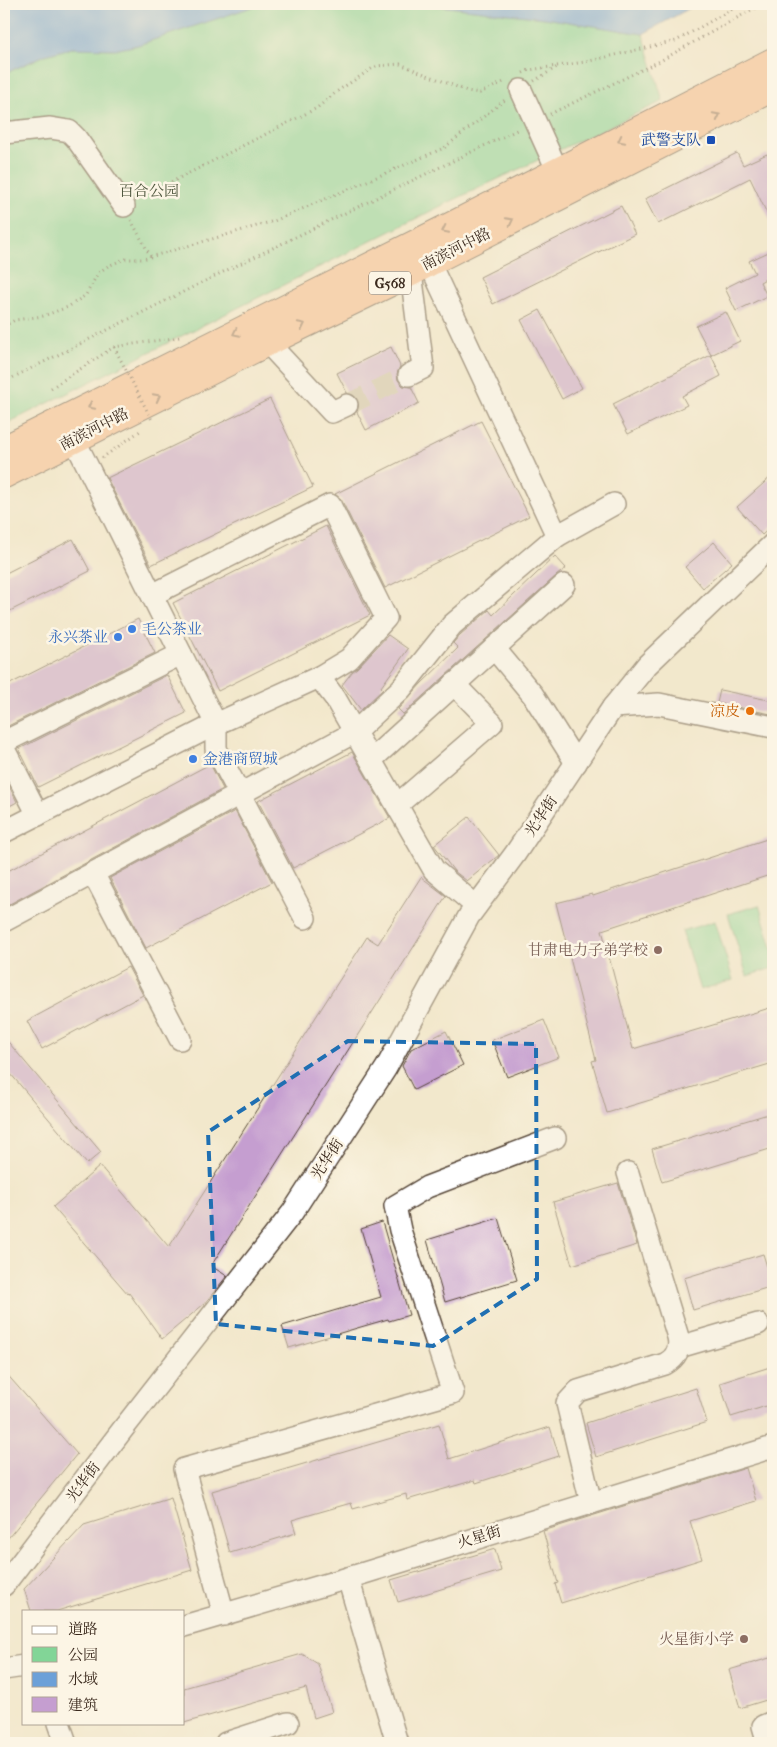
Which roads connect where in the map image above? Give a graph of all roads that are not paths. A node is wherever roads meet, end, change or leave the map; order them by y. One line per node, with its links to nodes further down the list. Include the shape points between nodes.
1 (773, 62): 5 (highway, 南滨河中路 / G568, one-way to 5)
2 (518, 81): 5 (street)
3 (773, 87): 7 (highway, 南滨河中路 / G568, one-way to 3)
4 (4, 133): 6 (street, via 50,128 69,131)
5 (558, 172): 7 (highway, 南滨河中路 / G568, one-way to 7)
6 (124, 206)
7 (415, 261): 8 (highway, 南滨河中路 / G568, one-way to 7); 9 (street, via 423,368); 12 (highway, 南滨河中路 / G568, one-way to 12); 15 (street)
8 (267, 342): 10 (street, via 332,412); 11 (highway, 南滨河中路 / G568, one-way to 8)
9 (409, 375)
10 (347, 405)
11 (74, 439): 13 (highway, 南滨河中路 / G568); 18 (street)
12 (4, 450)
13 (4, 474)
14 (614, 504): 15 (street)
15 (557, 536): 26 (street, via 452,625 401,689)
16 (773, 544): 23 (street, 光华街, via 647,665)
17 (564, 585): 19 (street)
18 (152, 595): 20 (street); 21 (street, via 330,505 386,618 350,659)
19 (494, 648): 22 (street); 30 (street, via 533,695)
20 (181, 654): 24 (street); 27 (street)
21 (319, 677): 24 (street); 26 (street)
22 (454, 684): 29 (street); 32 (street, via 492,723)
23 (613, 707): 25 (street, via 659,704); 30 (street, 光华街)
24 (216, 724): 31 (street, via 216,750); 33 (street)
25 (773, 727)
26 (355, 732): 29 (street); 31 (street)
27 (4, 742)
28 (4, 749): 33 (street)
29 (371, 760): 32 (street)
30 (576, 763): 36 (street, 光华街)
31 (240, 794): 35 (street); 37 (street)
32 (397, 805): 36 (street, via 434,870)
33 (38, 815): 34 (street)
34 (4, 832)
35 (93, 873): 38 (street); 39 (street)
36 (476, 906): 47 (street, 光华街, via 386,1068 292,1214)
37 (306, 918)
38 (4, 921)
39 (180, 1039)
40 (555, 1138): 48 (street, via 427,1187 395,1206 452,1393 184,1469)
41 (628, 1173): 43 (street)
42 (758, 1324): 43 (street)
43 (679, 1347): 45 (street, via 674,1358 665,1364 578,1392 567,1403)
44 (773, 1447): 45 (street, 火星街)
45 (591, 1503): 46 (street, 火星街)
46 (348, 1578): 48 (street, 火星街); 57 (street)
47 (4, 1585)
48 (224, 1615): 49 (street, 火星街)
49 (185, 1626)
50 (22, 1666): 51 (street)
51 (4, 1669)
52 (773, 1722): 58 (street, via 763,1726)
53 (288, 1723): 56 (street)
54 (60, 1724): 55 (street)
55 (66, 1743)
56 (226, 1743)
57 (397, 1743)
58 (768, 1743)

